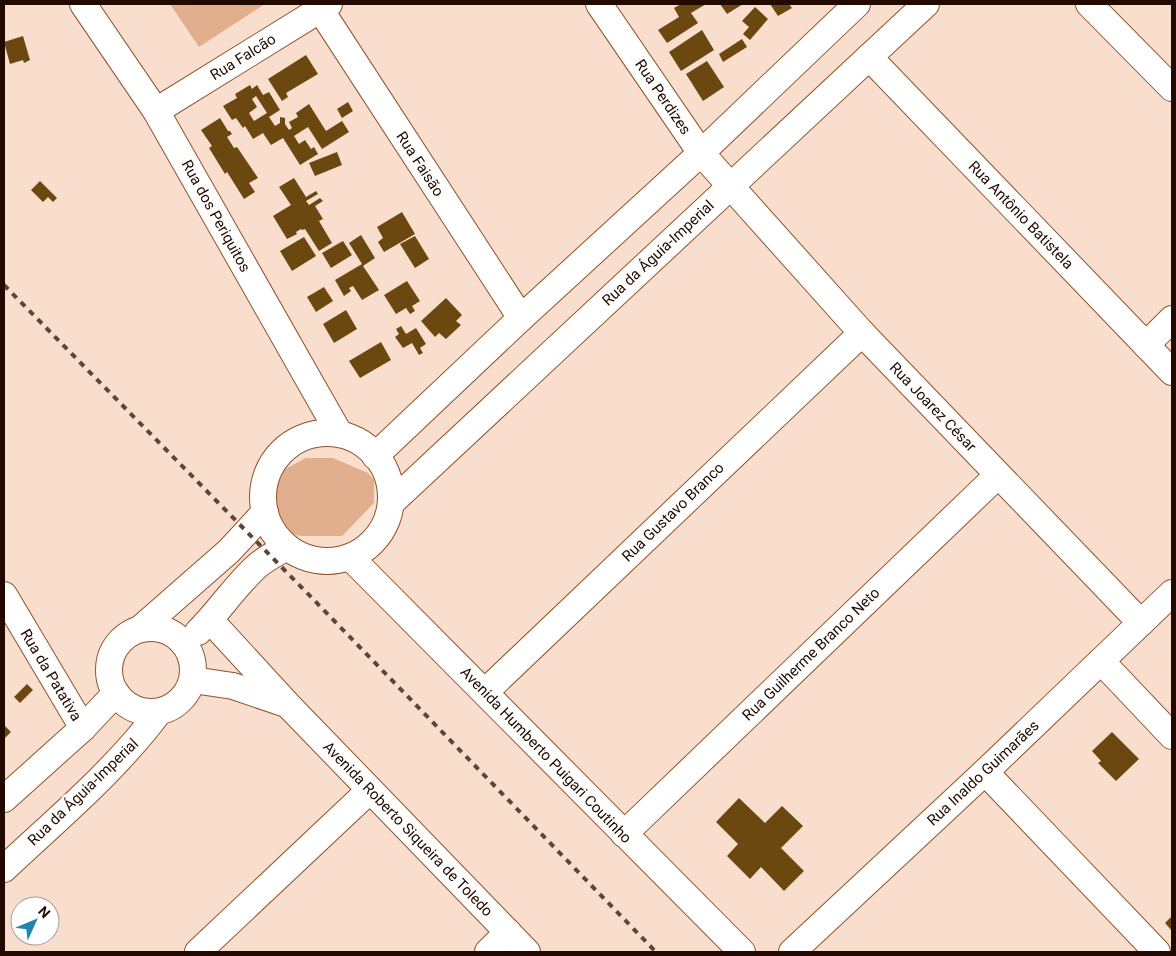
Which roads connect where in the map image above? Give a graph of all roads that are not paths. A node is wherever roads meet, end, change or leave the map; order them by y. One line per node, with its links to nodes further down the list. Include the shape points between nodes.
1 (83, 4): 9 (street, Rua dos Periquitos)
2 (600, 4): 10 (street, Rua Perdizes)
3 (926, 4): 7 (street, Rua da Águia-Imperial)
4 (1089, 4): 8 (street)
5 (324, 6): 9 (street, Rua Falcão); 12 (street, Rua Faisão)
6 (844, 8): 10 (street)
7 (869, 57): 11 (street, Rua da Águia-Imperial); 15 (street, Rua Antônio Batistela)
8 (1172, 88)
9 (156, 111): 17 (street, Rua dos Periquitos)
10 (701, 153): 11 (street, Rua Perdizes); 12 (street)
11 (730, 186): 14 (street, Rua Joarez César); 20 (street, Rua da Águia-Imperial)
12 (520, 318): 18 (street)
13 (1172, 319): 15 (street)
14 (862, 332): 19 (street, Rua Joarez César); 32 (street, Rua Gustavo Branco)
15 (1146, 345): 16 (street, Rua Antônio Batistela)
16 (1172, 372)
17 (339, 433): 18 (street, via 355,438); 21 (street, via 317,433 297,439 280,452 268,470 263,491)
18 (376, 456): 20 (street, via 387,473)
19 (998, 475): 27 (street, Rua Joarez César); 41 (street, Rua Guilherme Branco Neto)
20 (391, 503): 23 (street, via 387,521 377,538 363,551)
21 (265, 512): 22 (street, via 274,533); 28 (street, via 229,551)
22 (287, 547): 23 (street, via 306,558 326,561); 26 (street, via 259,564)
23 (350, 556): 32 (street, Avenida Humberto Puigari Coutinho)
24 (1172, 593): 27 (street, Rua Inaldo Guimarães)
25 (4, 595): 36 (street, Rua da Patativa)
26 (210, 620): 29 (street); 34 (street, Avenida Roberto Siqueira de Toledo)
27 (1141, 624): 30 (street, Rua Inaldo Guimarães)
28 (140, 629): 29 (street, via 165,630); 33 (street, via 118,643 112,655 110,681)
29 (185, 645): 31 (street, via 192,661)
30 (1101, 661): 37 (street); 38 (street, Rua Inaldo Guimarães)
31 (192, 680): 34 (street, Avenida Roberto Siqueira de Toledo, via 233,686); 35 (street, via 181,701)
32 (485, 692): 41 (street, Avenida Humberto Puigari Coutinho)
33 (116, 693): 35 (street, via 134,709); 36 (street)
34 (289, 706): 39 (street, Avenida Roberto Siqueira de Toledo)
35 (159, 712): 42 (street, Rua da Águia-Imperial, via 96,782)
36 (83, 728): 40 (street)
37 (1172, 736)
38 (985, 772): 48 (street, Rua Inaldo Guimarães); 49 (street)
39 (370, 790): 43 (street, Avenida Roberto Siqueira de Toledo); 44 (street)
40 (4, 799)
41 (624, 834): 47 (street, Avenida Humberto Puigari Coutinho)
42 (4, 869)
43 (508, 932): 45 (street); 46 (street, Avenida Roberto Siqueira de Toledo)
44 (198, 952)
45 (488, 952)
46 (527, 952)
47 (742, 952)
48 (792, 952)
49 (1157, 952)

